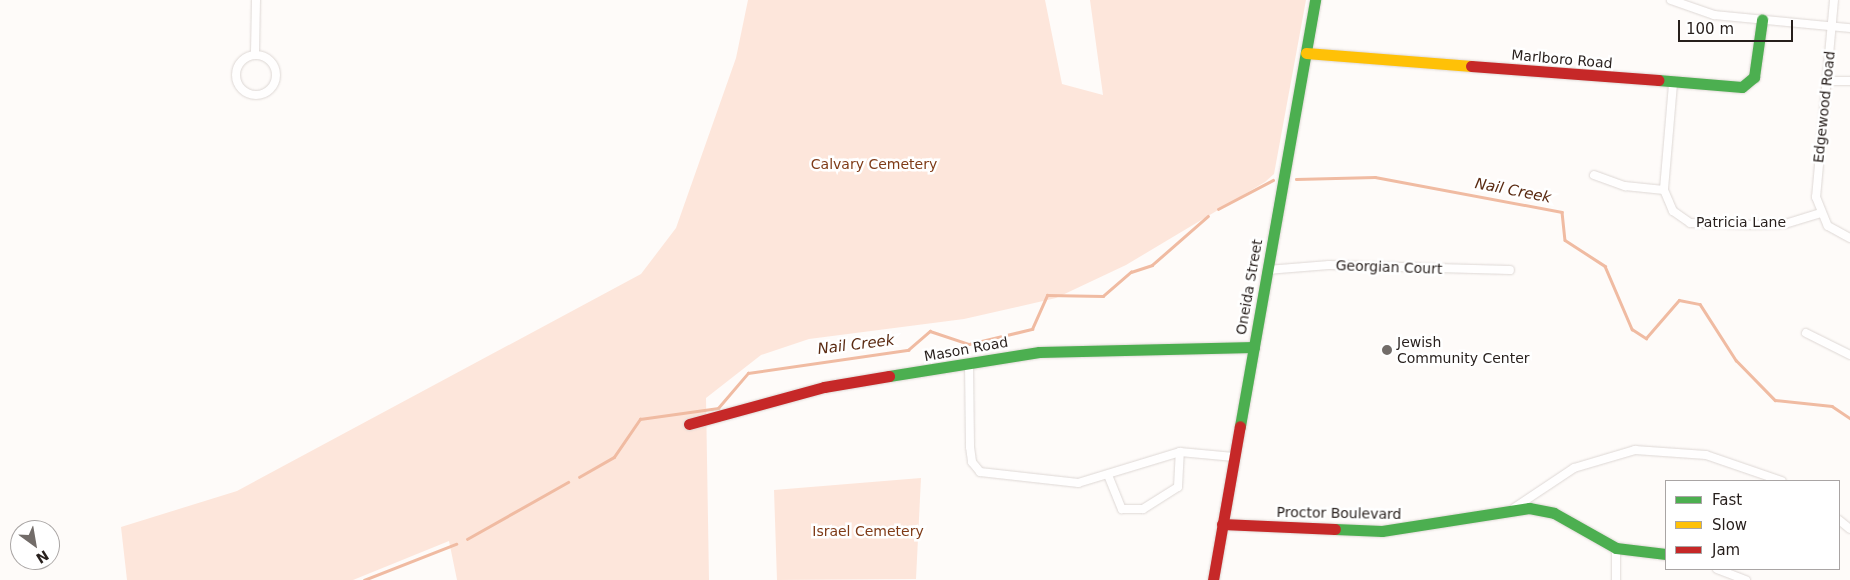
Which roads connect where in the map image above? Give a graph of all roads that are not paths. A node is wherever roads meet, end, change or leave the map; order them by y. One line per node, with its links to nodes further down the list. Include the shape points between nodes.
1 (256, 0): 8 (street)
2 (1315, 0): 9 (street, Oneida Street)
3 (1671, 0): 5 (street, via 1714,15)
4 (1834, 0): 6 (street, Edgewood Road)
5 (1762, 20): 6 (street); 12 (street, Marlboro Road, via 1751,81 1742,87)
6 (1831, 27): 7 (street); 11 (street, Edgewood Road)
7 (1850, 28)
8 (255, 52): 8 (street, via 276,72 270,91 258,96 243,91 236,76 245,57)
9 (1306, 53): 12 (street, Marlboro Road); 17 (street, Oneida Street)
10 (1850, 80): 11 (street)
11 (1828, 81): 15 (street, Edgewood Road, via 1816,184)
12 (1673, 84): 14 (street)
13 (1594, 175): 14 (street, via 1625,186)
14 (1664, 190): 15 (street, Patricia Lane, via 1669,207 1690,222 1785,224)
15 (1820, 213): 16 (street, via 1835,232)
16 (1850, 238)
17 (1267, 270): 18 (street, Georgian Court, via 1329,265); 20 (street, Oneida Street)
18 (1510, 270)
19 (1806, 333): 21 (street)
20 (1254, 347): 22 (street, Mason Road, via 1061,351); 25 (street, Oneida Street)
21 (1850, 355)
22 (969, 364): 23 (street, Mason Road, via 824,387); 26 (street, via 970,447 972,462 980,472 1015,474 1064,484)
23 (689, 424)
24 (1180, 452): 25 (street); 26 (street); 26 (street, via 1178,487 1143,510 1122,509)
25 (1234, 457): 30 (street, Oneida Street)
26 (1108, 475)
27 (1779, 480): 28 (street, Proctor Boulevard, via 1706,455 1635,450 1574,468)
28 (1514, 509): 30 (street, Proctor Boulevard, via 1434,526 1382,531); 32 (street, Proctor Boulevard, via 1554,513)
29 (1840, 521): 31 (street)
30 (1222, 524): 35 (street, Oneida Street)
31 (1850, 529)
32 (1616, 548): 33 (street, Proctor Boulevard); 36 (street)
33 (1665, 554)
34 (1720, 570): 37 (street)
35 (1213, 580)
36 (1616, 580)
37 (1746, 580)

